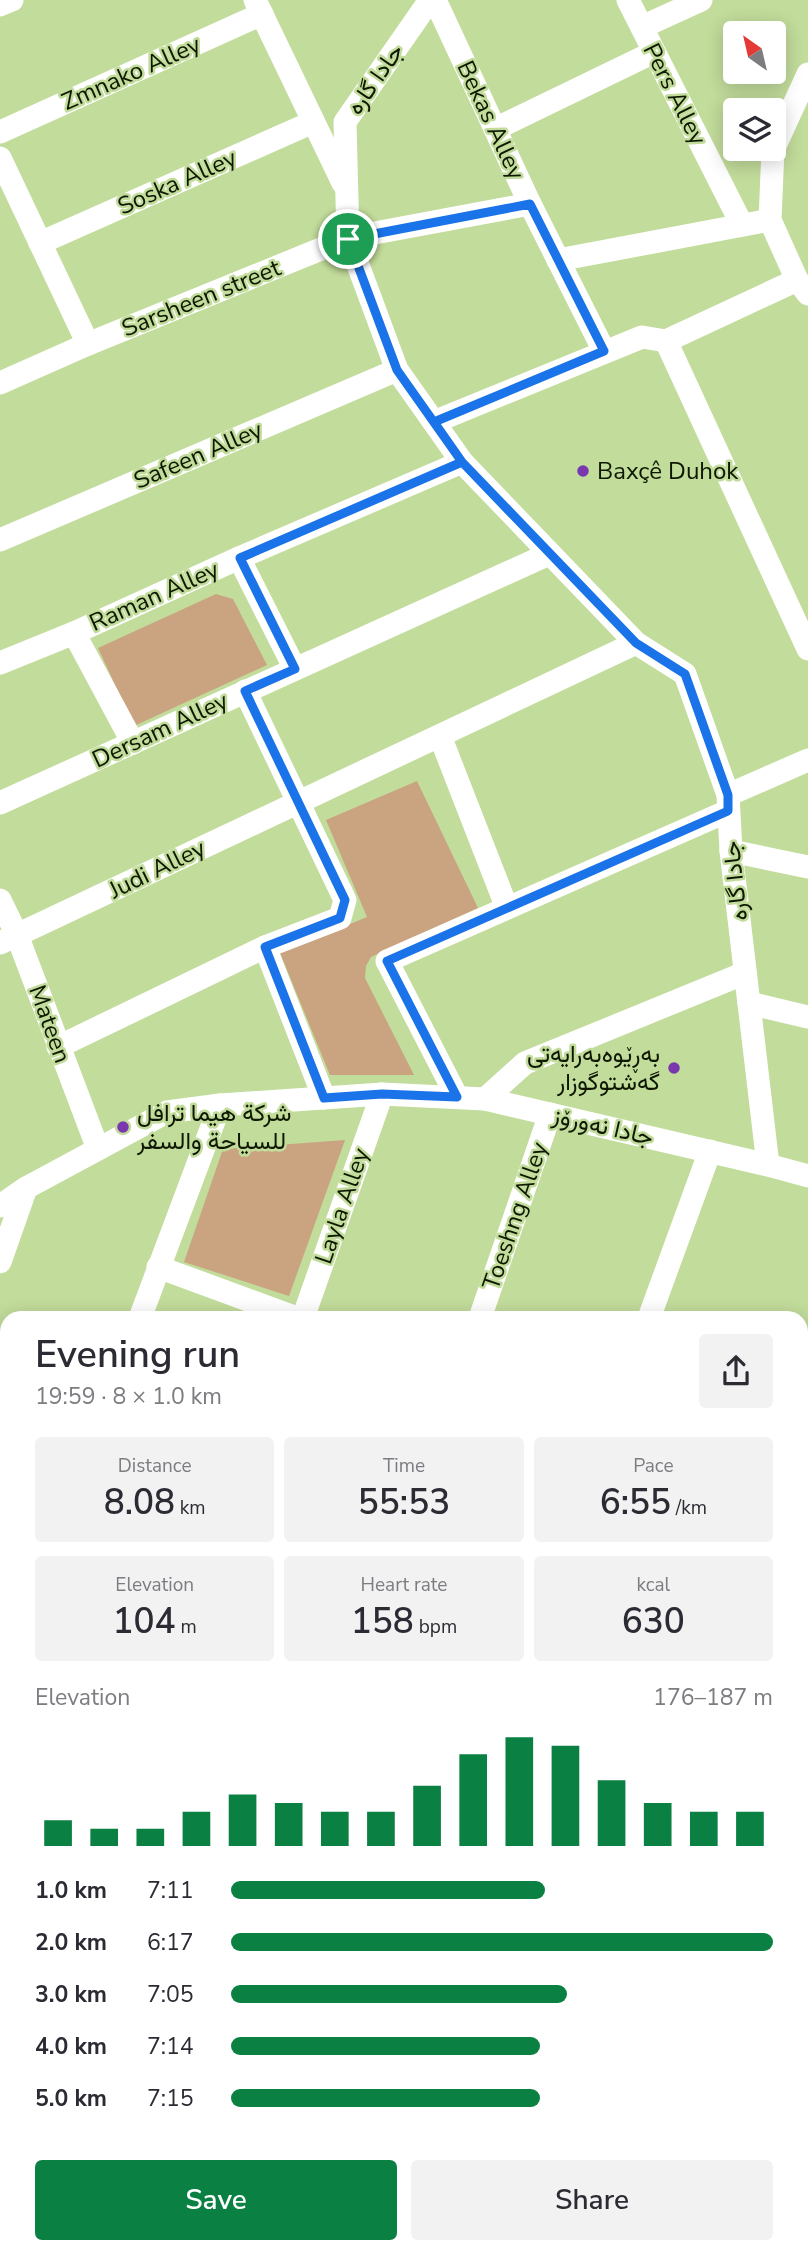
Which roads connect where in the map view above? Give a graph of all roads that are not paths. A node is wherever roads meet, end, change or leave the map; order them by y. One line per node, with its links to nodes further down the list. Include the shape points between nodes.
1 (12, 0): 5 (street)
2 (432, 0): 12 (street, Bekas Alley); 16 (street, جادا گارە, via 345,122)
3 (628, 0): 7 (street, Pers Alley)
4 (701, 0): 7 (street)
5 (0, 5)
6 (258, 7): 11 (street); 13 (street, Zmnako Alley)
7 (642, 27): 8 (street, Pers Alley)
8 (654, 52): 12 (street); 19 (street, Pers Alley)
9 (808, 74): 10 (street)
10 (786, 121)
11 (313, 122): 16 (street); 21 (street, Soska Alley)
12 (495, 129): 17 (street, Bekas Alley)
13 (0, 132)
14 (0, 158): 21 (street)
15 (772, 161): 18 (street)
16 (346, 191): 20 (street, جادا گارە)
17 (530, 204): 20 (street, Sarsheen street); 22 (street, Bekas Alley)
18 (770, 220): 19 (street); 23 (street)
19 (742, 225): 22 (street)
20 (348, 239): 25 (street, Sarsheen street); 27 (street, جادا گارە)
21 (40, 243): 25 (street)
22 (558, 260): 26 (street, Bekas Alley)
23 (802, 287): 24 (street)
24 (666, 341): 26 (street, via 642,337); 36 (street)
25 (88, 344): 28 (street, Sarsheen street)
26 (604, 351): 29 (street)
27 (397, 370): 29 (street, جادا گارە); 31 (street, Safeen Alley)
28 (0, 383)
29 (434, 422): 30 (street, جادا گارە)
30 (462, 462): 32 (street, جادا گارە); 33 (street, Raman Alley)
31 (0, 540)
32 (549, 554): 35 (street, جادا گارە); 38 (street, Dersam Alley)
33 (240, 558): 34 (street, Raman Alley); 38 (street)
34 (74, 633): 37 (street, Raman Alley); 41 (street)
35 (636, 643): 40 (street, Judi Alley); 45 (street, جادا گارە, via 685,674)
36 (808, 649)
37 (0, 663)
38 (295, 669): 39 (street, Dersam Alley)
39 (245, 691): 41 (street, Dersam Alley); 43 (street)
40 (440, 736): 43 (street, Judi Alley); 49 (street)
41 (133, 743): 44 (street, Dersam Alley)
42 (808, 760): 45 (street)
43 (296, 802): 50 (street, Judi Alley); 51 (street, via 345,900 340,918)
44 (0, 803)
45 (728, 803): 46 (street, جادا گارە); 49 (street)
46 (731, 851): 47 (street); 52 (street, جادا گارە)
47 (808, 867)
48 (0, 900): 50 (street, Mateen)
49 (507, 908): 57 (street, via 387,961)
50 (9, 939): 55 (street, Mateen)
51 (265, 947): 55 (street); 58 (street)
52 (746, 973): 53 (street, جادا گارە); 59 (street, via 525,1063)
53 (749, 1003): 54 (street); 64 (street, جادا گارە)
54 (808, 1017)
55 (58, 1047): 62 (street, Mateen)
56 (382, 1094): 57 (street, جادا نەورۆز); 58 (street, جادا نەورۆز); 72 (street, Layla Alley)
57 (457, 1097): 59 (street, جادا نەورۆز)
58 (324, 1098): 60 (street, جادا نەورۆز)
59 (485, 1098): 61 (street, جادا نەورۆز)
60 (220, 1105): 62 (street, جادا نەورۆز, via 167,1112); 69 (street)
61 (550, 1114): 63 (street, جادا نەورۆز); 73 (street, Toeshng Alley)
62 (98, 1149): 66 (street, جادا نەورۆز)
63 (710, 1151): 64 (street, جادا نەورۆز); 74 (street)
64 (768, 1165): 65 (street, جادا نەورۆز)
65 (808, 1176)
66 (26, 1188): 67 (street, جادا نەورۆز); 68 (street)
67 (0, 1206)
68 (0, 1262)
69 (158, 1267): 70 (street); 71 (street)
70 (142, 1311)
71 (281, 1311)
72 (303, 1311)
73 (482, 1311)
74 (652, 1311)

